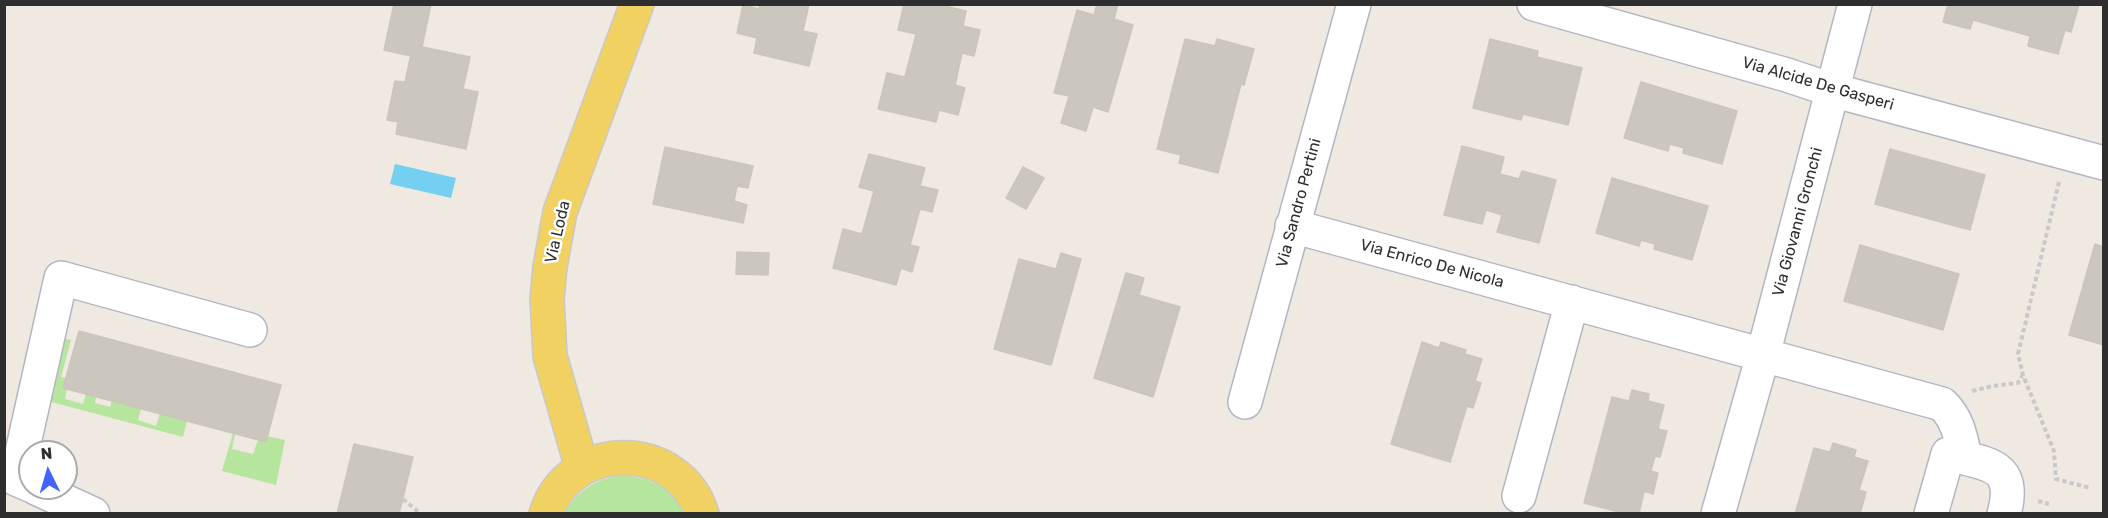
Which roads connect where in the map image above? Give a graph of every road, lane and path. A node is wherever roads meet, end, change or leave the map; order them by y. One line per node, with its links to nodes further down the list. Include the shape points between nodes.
1 (637, 4): 17 (main road, Via Loda, via 560,212 550,267 550,356)
2 (1354, 4): 8 (street, Via Sandro Pertini)
3 (1534, 4): 5 (street, Via Alcide De Gasperi)
4 (1855, 4): 5 (street, Via Giovanni Gronchi)
5 (1832, 90): 6 (street, Via Alcide De Gasperi); 11 (street, Via Giovanni Gronchi)
6 (2067, 152): 7 (street, Via Alcide De Gasperi); 12 (path, via 2018,347)
7 (2103, 162)
8 (1292, 226): 9 (street, Via Enrico De Nicola); 13 (street, Via Sandro Pertini)
9 (1572, 303): 11 (street, Via Enrico De Nicola); 19 (street)
10 (250, 330): 15 (street, via 63,265)
11 (1763, 355): 14 (street, Via Enrico De Nicola); 26 (street)
12 (2023, 375): 14 (path, via 2018,383 1976,390); 18 (path, via 2054,451 2056,479)
13 (1245, 402)
14 (1942, 404): 16 (street, via 1956,422)
15 (25, 440)
16 (1965, 458): 27 (street, via 1948,454); 28 (street, via 1995,467 2003,476 2008,490)
17 (582, 468): 24 (main road, via 557,491); 25 (main road, via 615,457 650,461 679,478)
18 (2090, 488)
19 (1519, 496)
20 (403, 499): 23 (path)
21 (63, 500): 22 (street)
22 (93, 513)
23 (421, 513)
24 (546, 513)
25 (702, 513)
26 (1718, 513)
27 (1931, 513)
28 (2004, 513)

